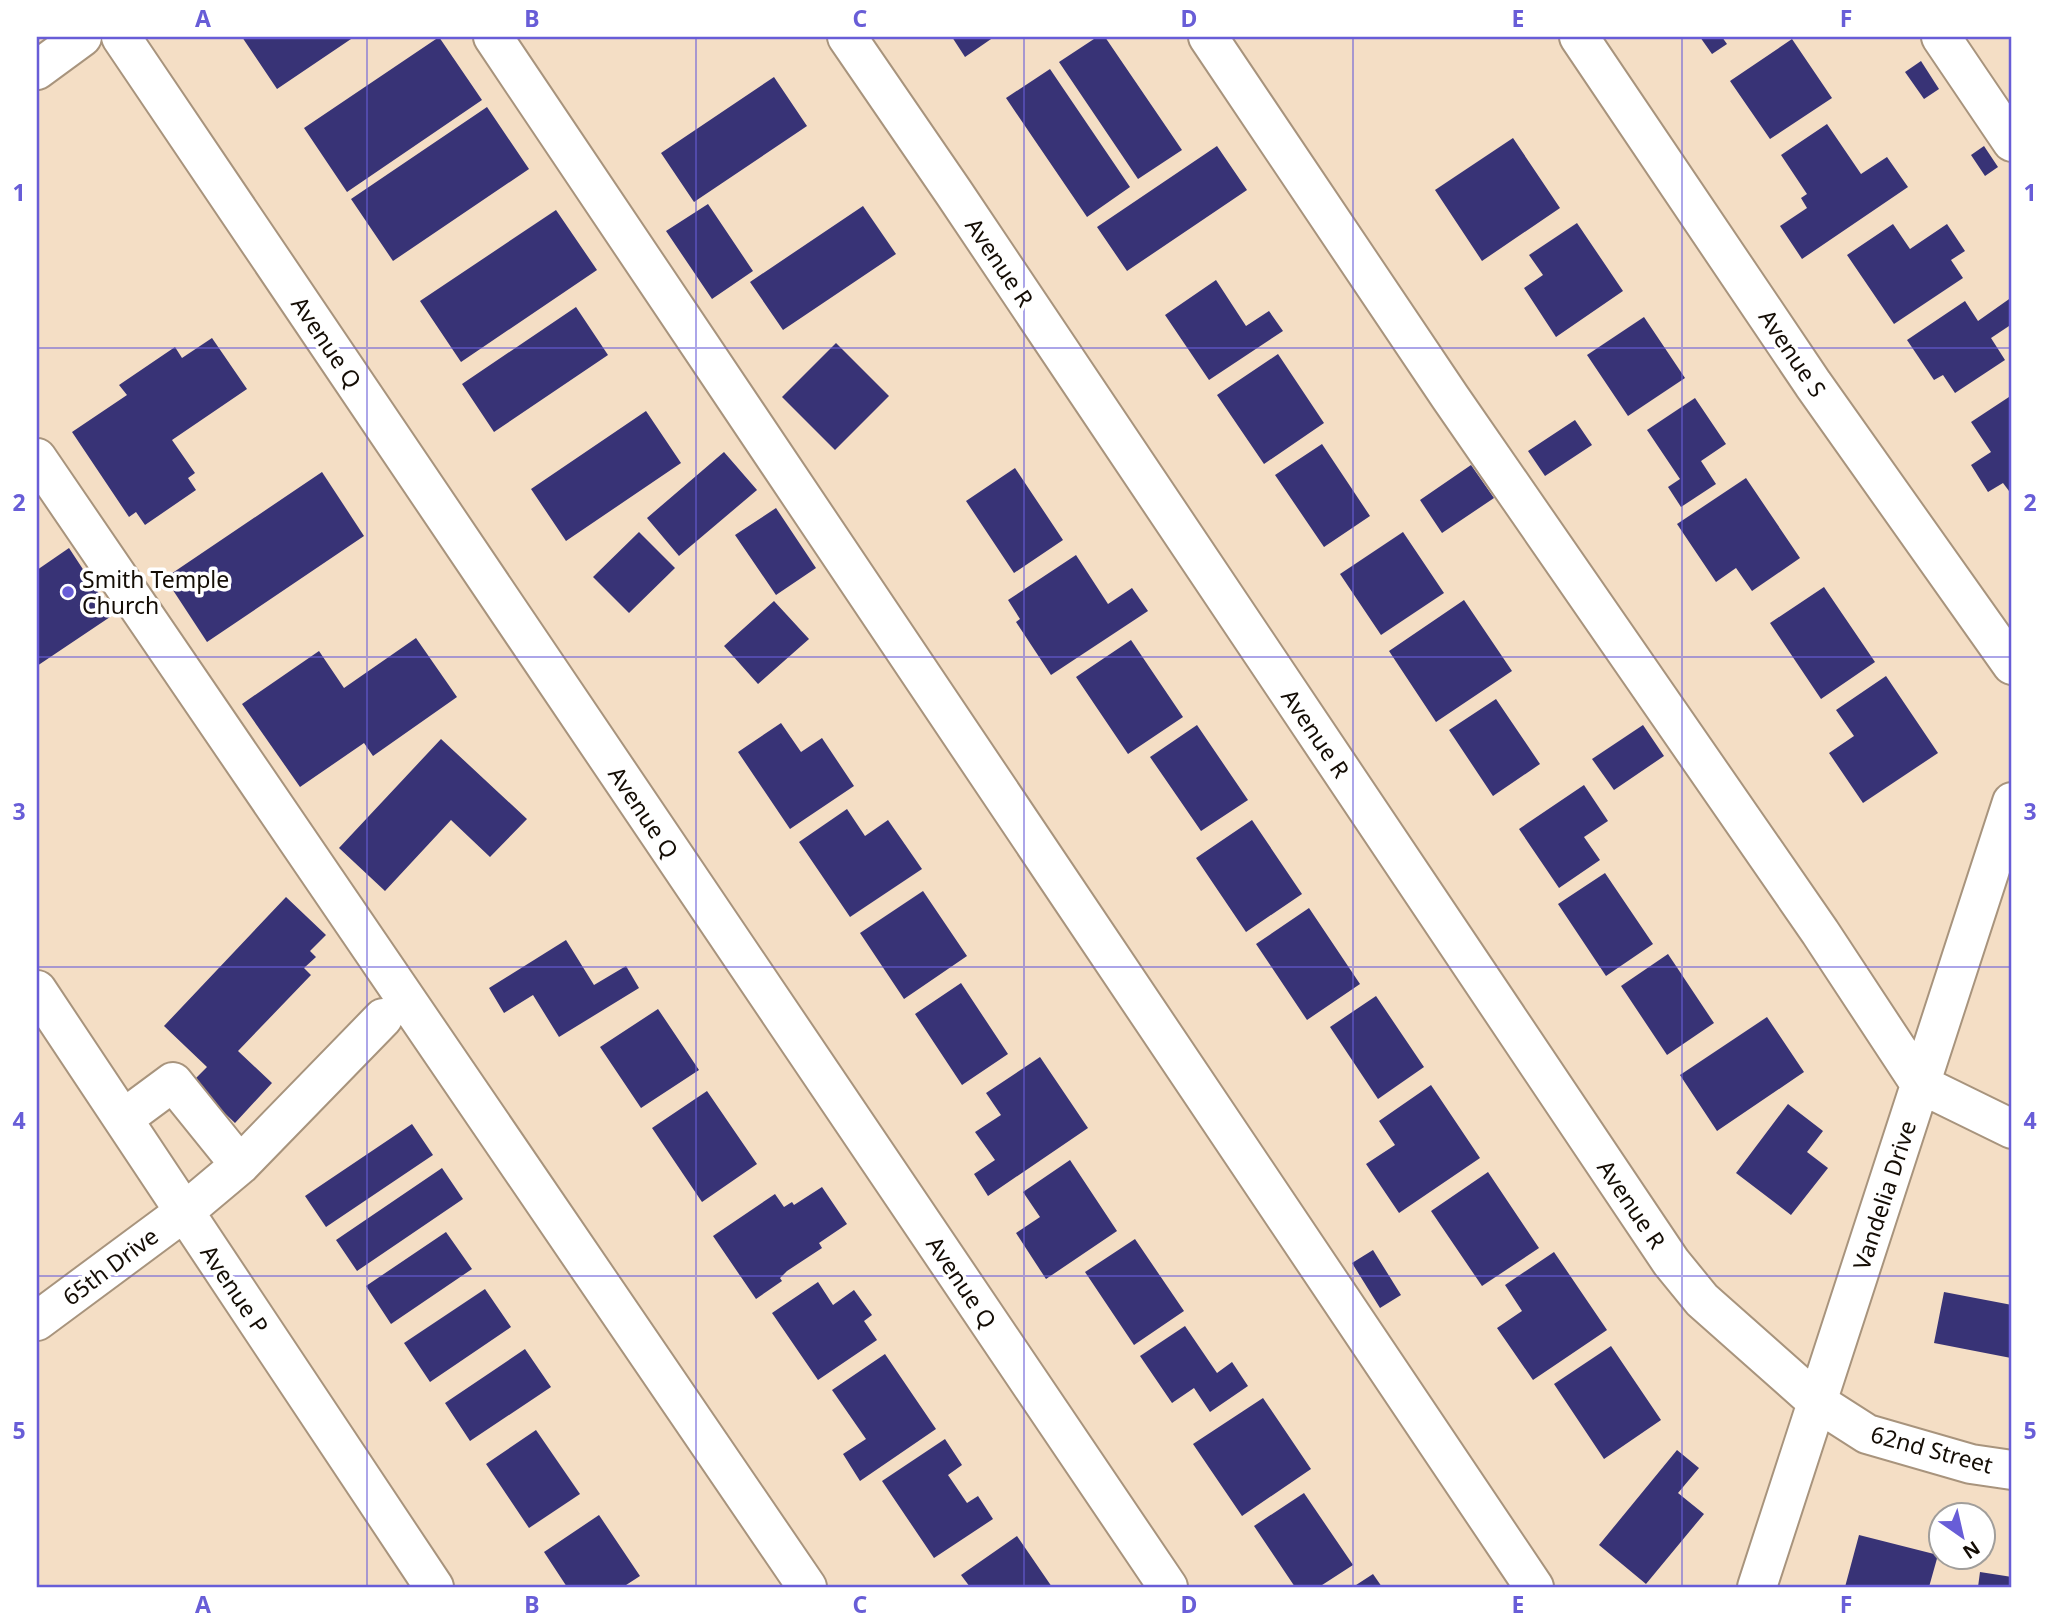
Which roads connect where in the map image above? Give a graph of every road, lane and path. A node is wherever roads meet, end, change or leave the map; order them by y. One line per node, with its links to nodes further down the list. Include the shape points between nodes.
1 (82, 37): 8 (street)
2 (121, 37): 25 (street, Avenue Q)
3 (493, 37): 26 (street)
4 (847, 37): 21 (street, Avenue R, via 1671,1262 1702,1300)
5 (1208, 37): 15 (street)
6 (1579, 37): 11 (street, Avenue S, via 1813,384)
7 (1941, 37): 9 (street)
8 (37, 70)
9 (2012, 142)
10 (37, 458): 24 (street)
11 (2012, 665)
12 (2012, 803): 15 (street, Vandelia Drive)
13 (37, 990): 16 (street, Avenue P)
14 (383, 1018): 18 (street, 65th Drive)
15 (1920, 1084): 17 (street); 21 (street, Vandelia Drive)
16 (123, 1119): 18 (street, via 173,1082); 19 (street, Avenue P)
17 (2012, 1129)
18 (240, 1165): 19 (street, 65th Drive)
19 (184, 1212): 20 (street, 65th Drive); 23 (street, Avenue P)
20 (37, 1321)
21 (1817, 1402): 22 (street, 62nd Street, via 1867,1434 1971,1464); 27 (street, Vandelia Drive)
22 (2012, 1470)
23 (434, 1587)
24 (807, 1587)
25 (1168, 1587)
26 (1534, 1587)
27 (1757, 1587)

